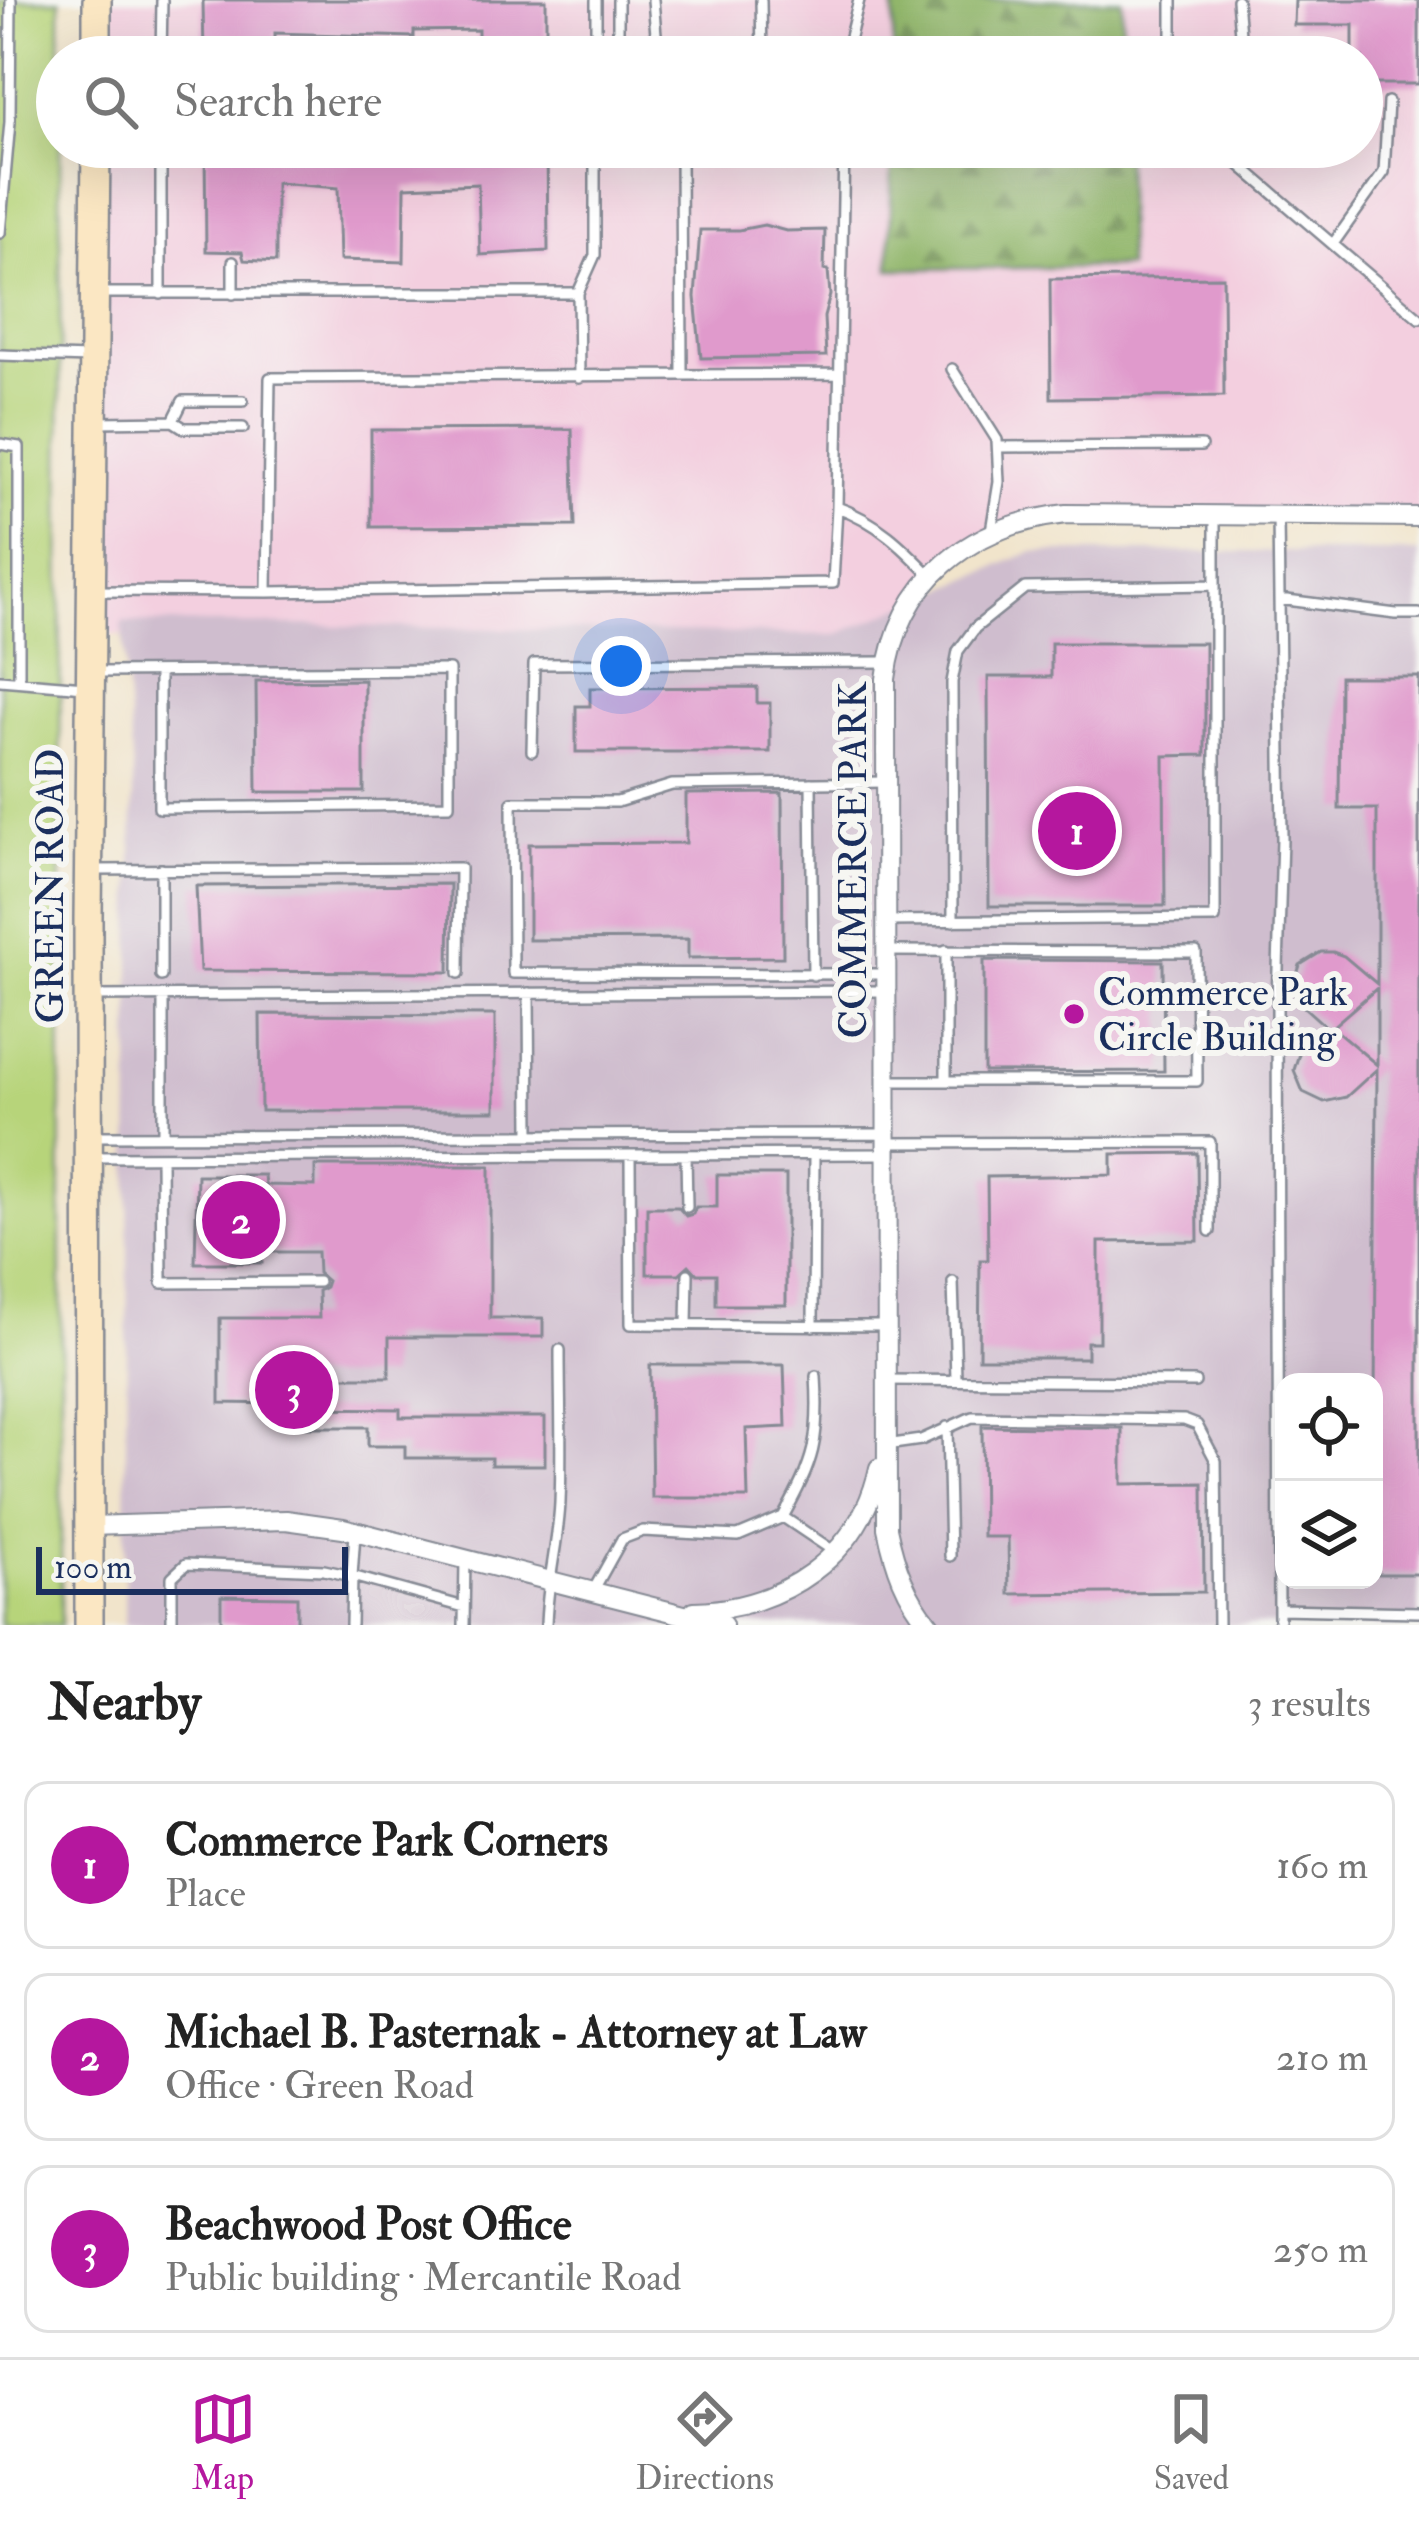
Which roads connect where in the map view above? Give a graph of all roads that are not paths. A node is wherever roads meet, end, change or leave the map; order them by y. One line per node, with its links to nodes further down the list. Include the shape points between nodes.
1 (11, 0): 27 (lane)
2 (97, 0): 11 (main road)
3 (162, 0): 12 (lane)
4 (596, 0): 13 (lane)
5 (618, 0): 14 (lane)
6 (652, 0): 15 (lane)
7 (761, 0): 16 (lane)
8 (860, 0): 17 (lane)
9 (1172, 0): 18 (lane)
10 (1237, 0): 19 (lane)
11 (97, 36)
12 (161, 36)
13 (596, 36)
14 (618, 36)
15 (656, 36)
16 (762, 36)
17 (851, 36)
18 (1172, 36)
19 (1240, 36)
20 (1388, 102): 28 (lane, via 1384,172)
21 (96, 168): 30 (main road, GREEN ROAD)
22 (160, 168): 32 (lane)
23 (596, 168): 31 (lane, via 596,255)
24 (681, 168): 39 (lane)
25 (844, 168): 38 (lane)
26 (1244, 168): 28 (lane)
27 (0, 233)
28 (1334, 244): 34 (lane)
29 (233, 262): 33 (lane)
30 (94, 293): 32 (lane); 36 (main road, GREEN ROAD)
31 (578, 293): 33 (lane); 40 (lane)
32 (160, 294): 33 (lane)
33 (233, 294)
34 (1419, 318)
35 (0, 355): 36 (lane)
36 (93, 358): 43 (main road, GREEN ROAD)
37 (952, 369): 47 (lane)
38 (839, 374): 39 (lane); 48 (lane)
39 (682, 376): 40 (lane)
40 (579, 377): 56 (lane, via 270,377)
41 (243, 401): 42 (lane, via 183,401)
42 (172, 421): 43 (lane); 44 (lane)
43 (93, 422): 55 (main road, GREEN ROAD)
44 (243, 428)
45 (0, 444): 62 (lane, via 19,447)
46 (1201, 446): 47 (lane)
47 (998, 447): 52 (lane)
48 (837, 507): 53 (lane, via 884,530); 56 (lane, via 833,584)
49 (1215, 516): 50 (street, COMMERCE PARK); 52 (street, COMMERCE PARK, via 1066,514); 54 (lane)
50 (1278, 516): 51 (street, COMMERCE PARK); 57 (lane)
51 (1419, 517)
52 (991, 531): 53 (street, COMMERCE PARK)
53 (932, 577): 59 (street, COMMERCE PARK, via 905,614)
54 (1215, 586): 70 (lane, via 1025,588 975,628 958,652 952,682); 70 (lane, via 1215,918)
55 (91, 591): 56 (lane); 63 (main road, GREEN ROAD)
56 (267, 592)
57 (1280, 599): 58 (lane); 115 (lane)
58 (1419, 614)
59 (888, 662): 64 (lane, via 533,664); 65 (street, COMMERCE PARK)
60 (159, 672): 60 (lane, via 449,670 449,805 159,808); 63 (lane)
61 (0, 680): 62 (lane)
62 (19, 680): 63 (lane)
63 (90, 680): 68 (main road, GREEN ROAD)
64 (532, 751)
65 (886, 782): 66 (lane); 69 (street, COMMERCE PARK)
66 (811, 783): 74 (lane); 74 (lane, via 672,785 617,802 512,802 513,973)
67 (161, 869): 68 (lane); 73 (lane, via 460,868); 75 (lane)
68 (88, 870): 79 (main road, GREEN ROAD)
69 (885, 921): 70 (lane); 72 (street, COMMERCE PARK)
70 (953, 921)
71 (946, 950): 72 (lane); 81 (lane); 81 (lane, via 1196,952 1197,1081)
72 (885, 951): 76 (street, COMMERCE PARK)
73 (459, 973)
74 (813, 975): 76 (lane)
75 (160, 976)
76 (885, 982): 77 (lane); 80 (street, COMMERCE PARK)
77 (529, 993): 78 (lane); 82 (lane)
78 (163, 995): 79 (lane); 83 (lane)
79 (88, 996): 85 (main road, GREEN ROAD)
80 (885, 1081): 81 (lane); 84 (street, COMMERCE PARK)
81 (946, 1081)
82 (530, 1135): 83 (lane); 84 (lane)
83 (163, 1136): 85 (lane)
84 (884, 1144): 87 (lane); 91 (lane, via 1210,1142); 97 (street, COMMERCE PARK)
85 (88, 1147): 89 (lane); 106 (main road, GREEN ROAD)
86 (686, 1155): 87 (lane); 88 (lane); 90 (lane)
87 (814, 1155): 96 (lane)
88 (630, 1156): 89 (lane); 95 (lane, via 631,1324)
89 (161, 1157): 93 (lane, via 162,1283)
90 (687, 1207)
91 (1210, 1231)
92 (688, 1274): 95 (lane)
93 (318, 1282)
94 (953, 1282): 100 (lane)
95 (687, 1324): 96 (lane)
96 (813, 1326): 97 (lane)
97 (884, 1326): 101 (street, COMMERCE PARK)
98 (560, 1350): 112 (lane, via 560,1501)
99 (816, 1376): 105 (lane, via 819,1426 810,1469)
100 (956, 1378): 101 (lane); 102 (lane)
101 (884, 1380): 104 (street, COMMERCE PARK)
102 (1195, 1382)
103 (947, 1427): 104 (lane); 109 (lane); 125 (lane, via 972,1417 1197,1425 1216,1461)
104 (884, 1445): 108 (street, COMMERCE PARK, via 864,1513); 124 (street, COMMERCE PARK, via 896,1572)
105 (783, 1517): 108 (lane); 113 (lane, via 738,1536 643,1531 622,1540)
106 (89, 1526): 107 (street, via 286,1520); 118 (main road, GREEN ROAD)
107 (356, 1530): 110 (street); 111 (lane)
108 (835, 1552): 116 (street, COMMERCE PARK, via 786,1592 755,1604)
109 (950, 1556)
110 (465, 1558): 112 (street); 114 (lane)
111 (352, 1576): 114 (lane); 119 (lane, via 187,1564 172,1576); 120 (lane)
112 (547, 1580): 113 (street); 122 (lane)
113 (593, 1591): 116 (street)
114 (464, 1607): 121 (lane)
115 (1279, 1609): 117 (lane); 126 (lane)
116 (672, 1612): 123 (street)
117 (1419, 1612)
118 (89, 1625)
119 (172, 1625)
120 (351, 1625)
121 (464, 1625)
122 (546, 1625)
123 (723, 1625)
124 (930, 1625)
125 (1218, 1625)
126 (1279, 1625)

